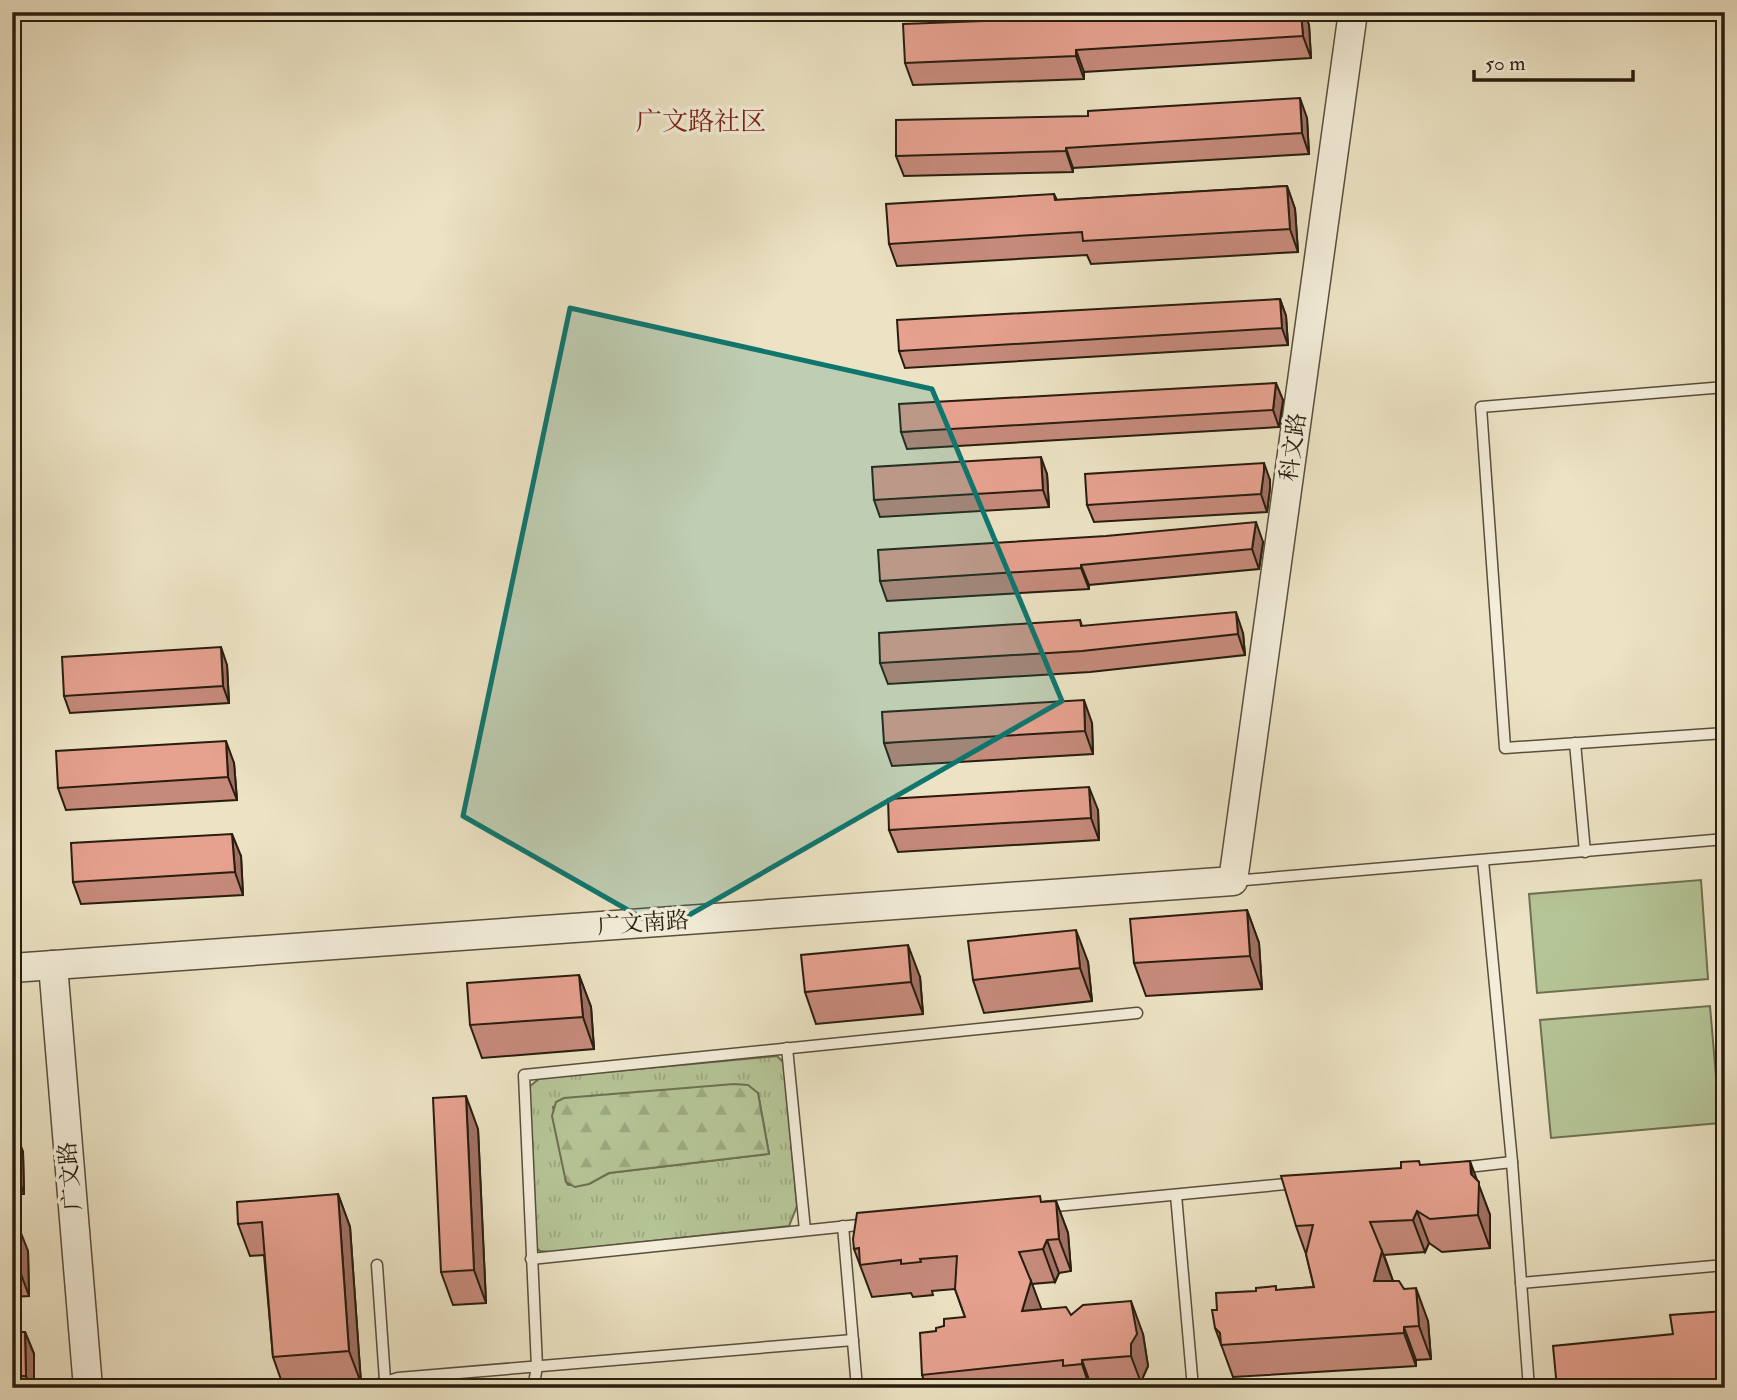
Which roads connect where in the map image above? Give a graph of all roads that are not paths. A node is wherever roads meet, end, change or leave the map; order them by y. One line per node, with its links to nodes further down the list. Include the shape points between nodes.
1 (1353, 12): 8 (street, 科文路)
2 (1725, 387): 4 (lane, via 1481,407 1505,748)
3 (1725, 733): 4 (lane)
4 (1575, 743): 6 (lane)
5 (1725, 839): 6 (lane)
6 (1585, 852): 7 (lane)
7 (1483, 861): 8 (lane); 14 (lane)
8 (1233, 881): 9 (street, 广文南路)
9 (53, 965): 10 (street, 广文南路); 11 (street, 广文南路); 29 (street, 广文路)
10 (12, 968)
11 (12, 984)
12 (1137, 1013): 13 (lane)
13 (787, 1048): 21 (lane); 22 (lane, via 524,1075)
14 (1512, 1163): 15 (lane); 25 (lane)
15 (1445, 1169)
16 (1310, 1182): 17 (lane)
17 (1176, 1195): 18 (lane); 33 (lane)
18 (1037, 1208)
19 (885, 1222): 20 (lane)
20 (844, 1226): 21 (lane); 26 (lane)
21 (805, 1230): 22 (lane)
22 (531, 1259): 27 (lane)
23 (377, 1265): 28 (lane)
24 (1725, 1265): 25 (lane)
25 (1521, 1283): 34 (lane)
26 (853, 1340): 27 (lane); 32 (lane)
27 (537, 1367): 28 (lane); 31 (lane)
28 (385, 1380): 30 (lane)
29 (88, 1388)
30 (367, 1388)
31 (533, 1388)
32 (857, 1388)
33 (1193, 1388)
34 (1529, 1388)

